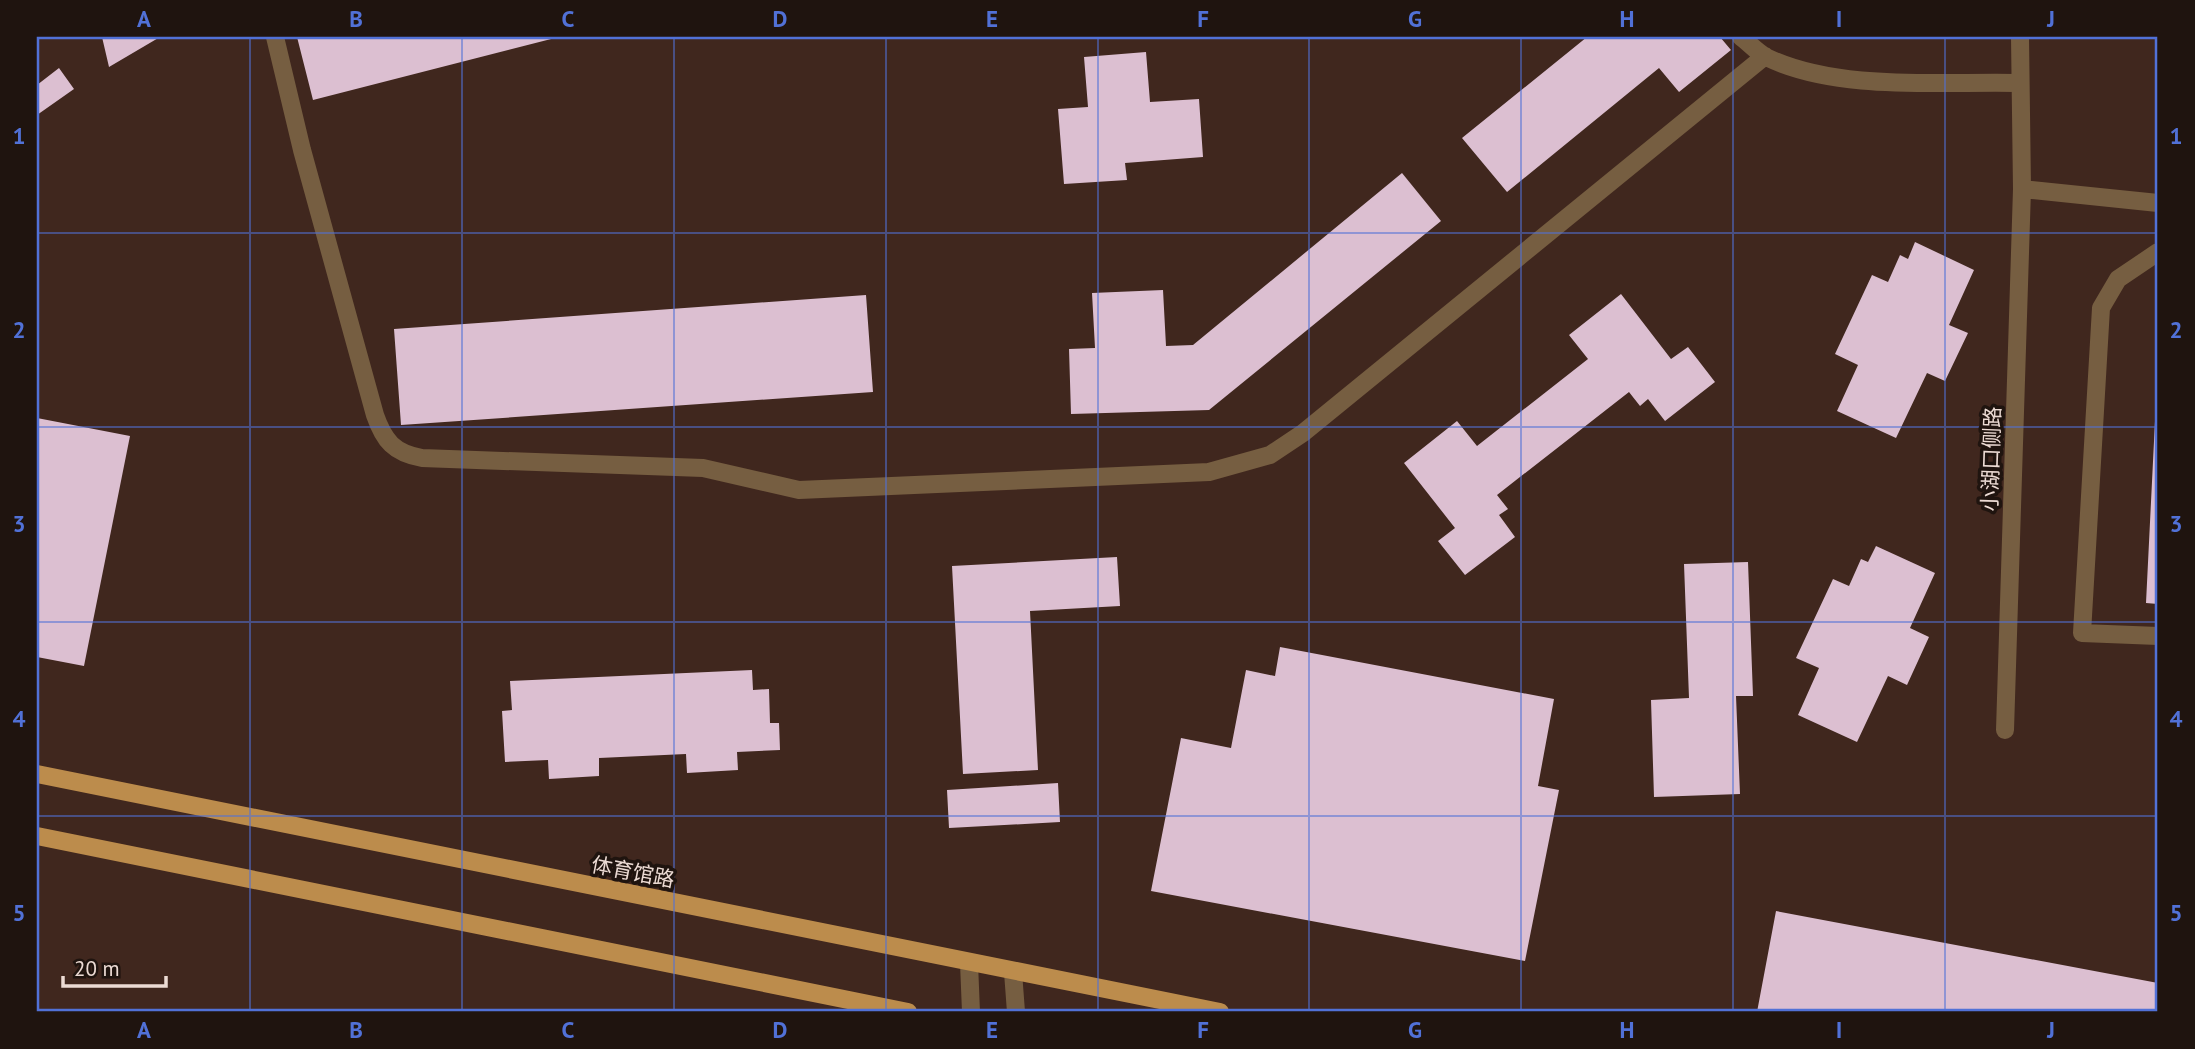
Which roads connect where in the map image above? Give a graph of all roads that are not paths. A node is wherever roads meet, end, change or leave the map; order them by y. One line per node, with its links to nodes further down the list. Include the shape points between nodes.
1 (275, 37): 4 (street, via 375,415 391,447 422,458 703,468 799,490 1209,472 1270,455 1303,433)
2 (1741, 37): 4 (street)
3 (2020, 37): 5 (street, 小湖口侧路)
4 (1765, 56): 5 (street, via 1852,79)
5 (2020, 83): 6 (street, 小湖口侧路)
6 (2022, 189): 7 (street); 10 (street, 小湖口侧路)
7 (2158, 203)
8 (2158, 252): 9 (street, via 2118,279 2101,308 2082,633)
9 (2158, 636)
10 (2005, 730)
11 (37, 774): 13 (main road, 体育馆路)
12 (37, 836): 15 (main road)
13 (969, 963): 14 (main road, 体育馆路); 18 (street)
14 (1013, 972): 19 (street); 20 (main road, 体育馆路)
15 (840, 999): 16 (street); 17 (main road)
16 (860, 1012)
17 (908, 1012)
18 (971, 1012)
19 (1016, 1012)
20 (1220, 1012)

